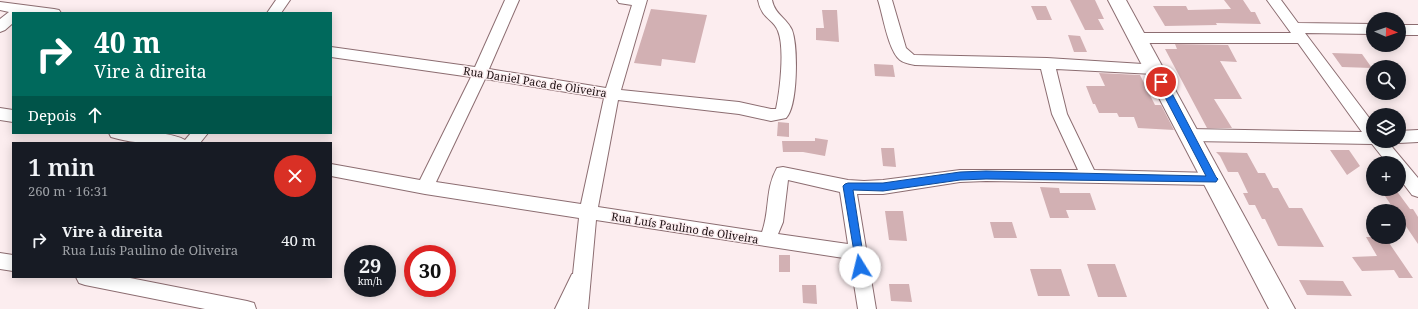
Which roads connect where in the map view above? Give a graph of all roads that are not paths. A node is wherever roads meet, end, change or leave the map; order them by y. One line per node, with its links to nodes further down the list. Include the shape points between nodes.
1 (283, 0): 12 (street)
2 (512, 0): 23 (street)
3 (624, 0): 8 (street)
4 (765, 0): 24 (street, Rua Daniel Paca de Oliveira, via 769,14 783,27 787,40 784,109 781,114)
5 (885, 0): 21 (street, via 899,48 909,59)
6 (1117, 0): 19 (main road)
7 (1274, 0): 18 (street)
8 (639, 1): 24 (street)
9 (0, 6): 10 (street)
10 (19, 9): 11 (street)
11 (45, 12)
12 (275, 12)
13 (12, 16): 14 (street)
14 (0, 27)
15 (1366, 29): 18 (street)
16 (1406, 30): 17 (street)
17 (1418, 30)
18 (1299, 33): 19 (street); 27 (street)
19 (1138, 38): 22 (main road)
20 (332, 52): 23 (street, Rua Daniel Paca de Oliveira)
21 (1047, 63): 22 (street); 40 (street, via 1059,112)
22 (1154, 69): 30 (main road)
23 (480, 73): 24 (street, Rua Daniel Paca de Oliveira); 43 (street)
24 (612, 94): 45 (street)
25 (0, 114): 26 (street)
26 (12, 116)
27 (1366, 126)
28 (123, 134): 34 (street)
29 (199, 134): 35 (street)
30 (1189, 135): 31 (street); 41 (main road)
31 (1366, 136)
32 (1418, 136): 33 (street)
33 (1406, 137)
34 (173, 142)
35 (192, 142)
36 (1384, 148): 37 (street)
37 (1390, 156)
38 (332, 170): 43 (street, Rua Luís Paulino de Oliveira)
39 (1406, 175): 44 (street)
40 (1090, 178): 41 (street, Rua Luís Paulino de Oliveira); 42 (street, Rua Luís Paulino de Oliveira, via 986,175 960,176 883,187)
41 (1213, 179): 56 (main road)
42 (848, 186): 46 (street, Rua Luís Paulino de Oliveira, via 783,173 778,180 774,222); 47 (street)
43 (425, 187): 45 (street, Rua Luís Paulino de Oliveira)
44 (1418, 190)
45 (588, 213): 46 (street, Rua Luís Paulino de Oliveira); 50 (street)
46 (767, 240): 47 (street)
47 (858, 253): 55 (street)
48 (0, 261): 49 (street)
49 (12, 264)
50 (582, 272): 53 (street); 54 (street)
51 (90, 278): 52 (street)
52 (247, 309)
53 (564, 309)
54 (579, 309)
55 (868, 309)
56 (1282, 309)

